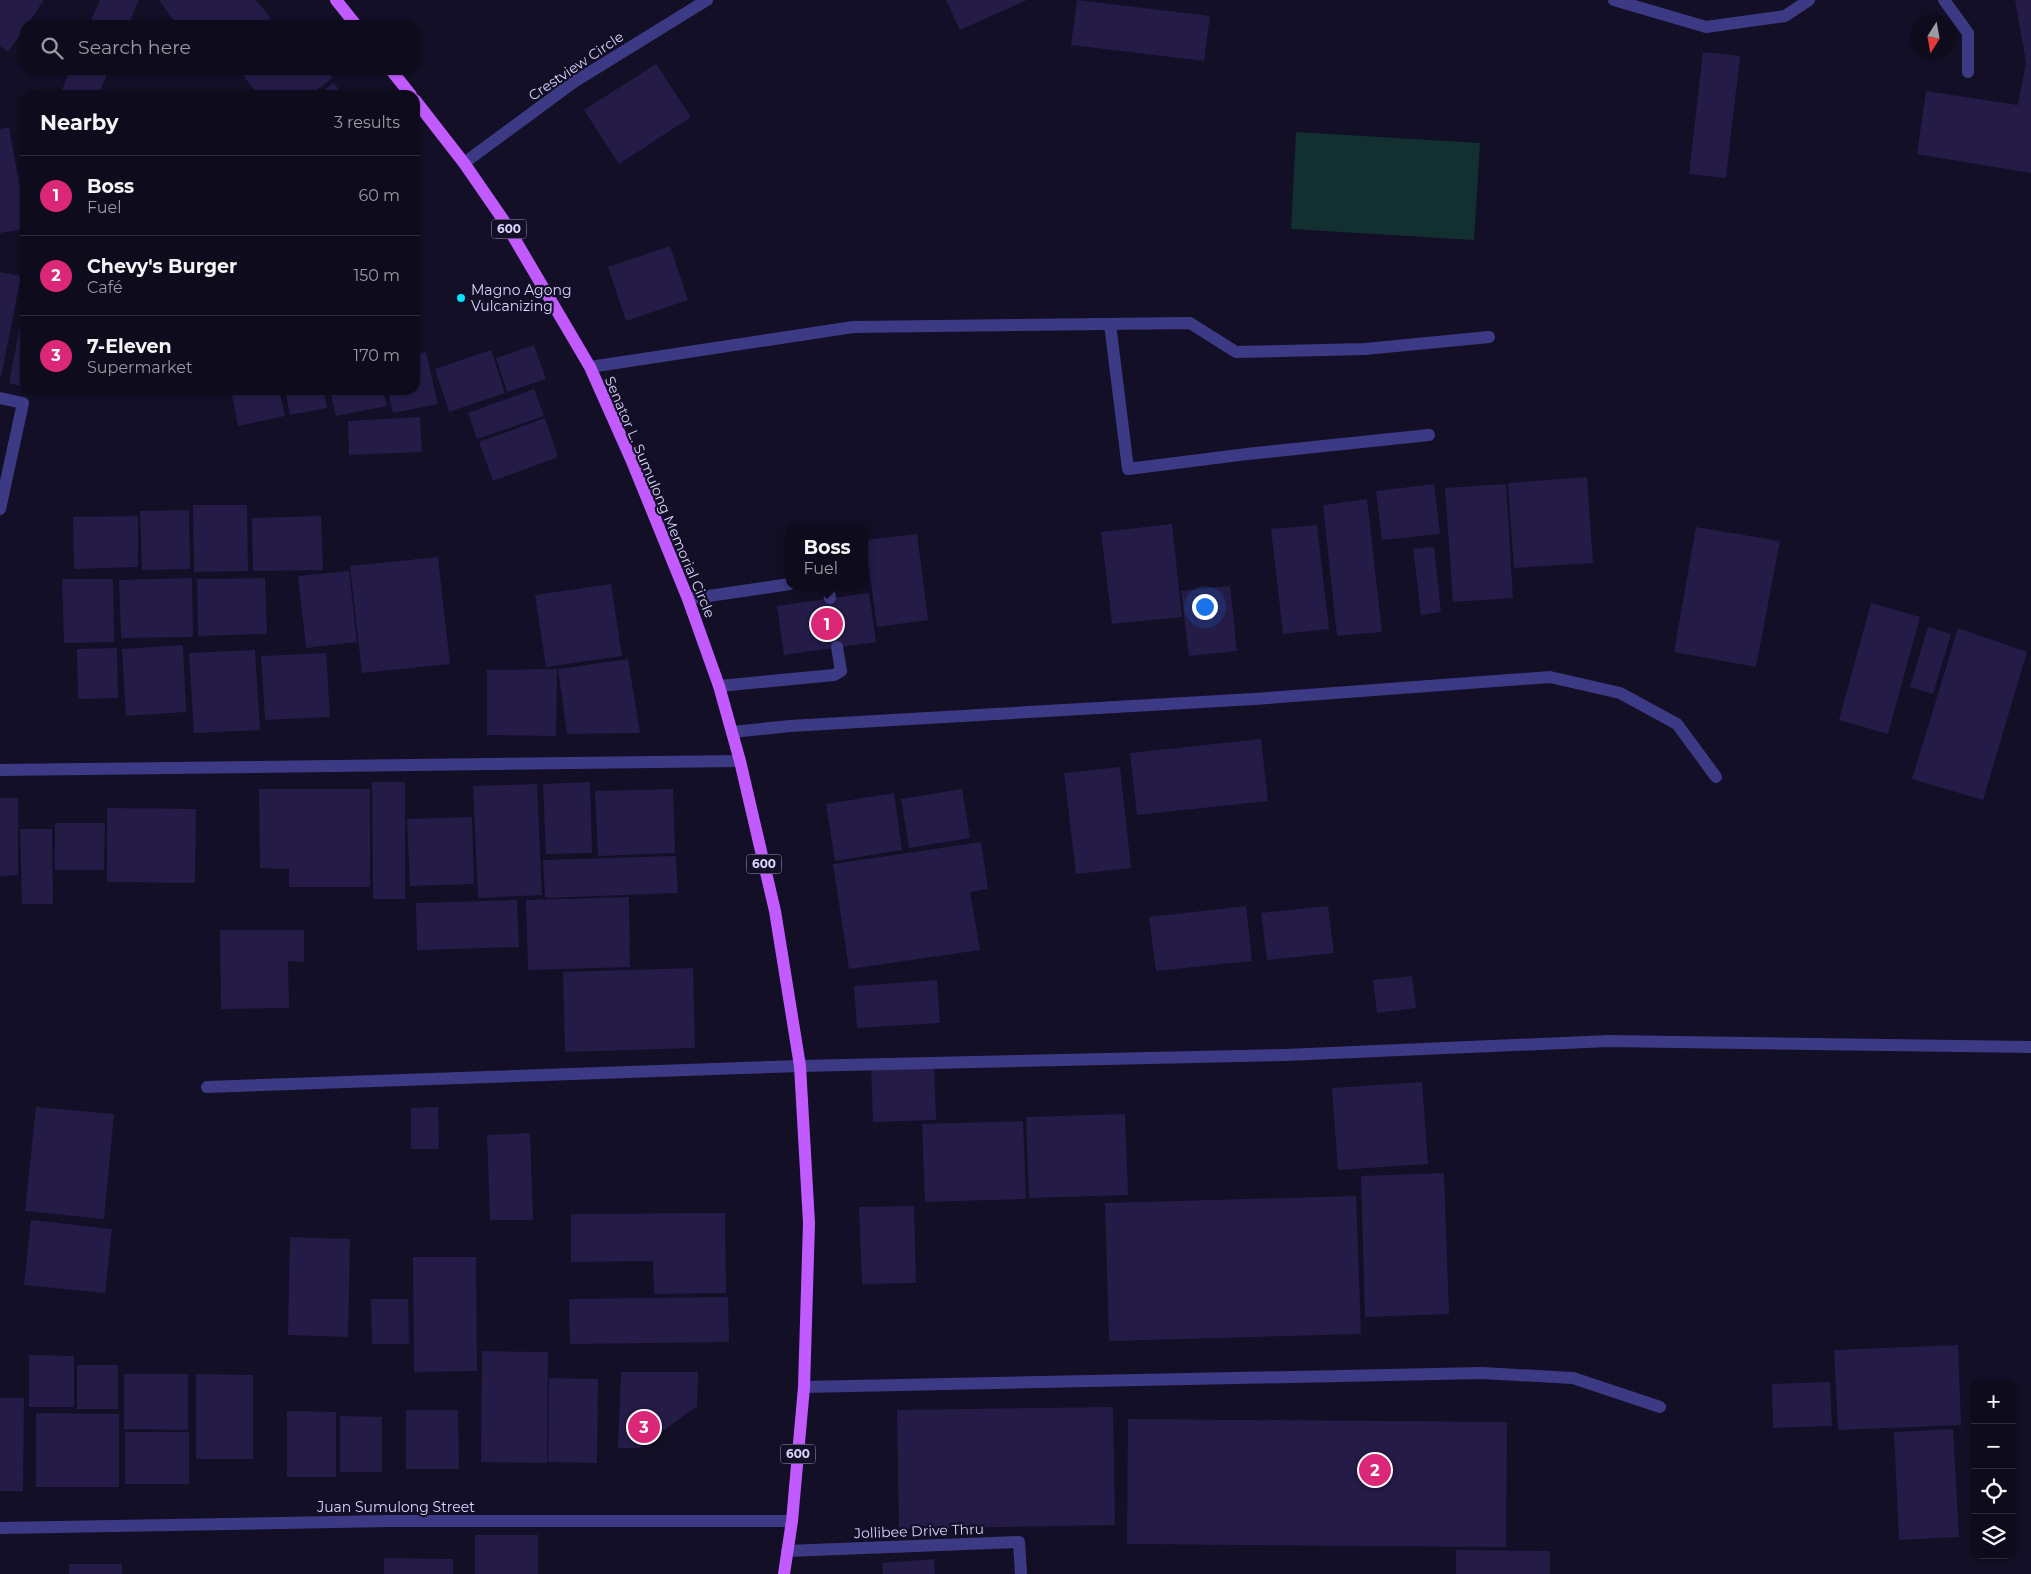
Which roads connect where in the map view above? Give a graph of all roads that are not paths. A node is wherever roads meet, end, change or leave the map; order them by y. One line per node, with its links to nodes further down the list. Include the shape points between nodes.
1 (336, 0): 6 (main road)
2 (708, 0): 11 (street, Crestview Circle, via 574,82)
3 (1614, 0): 4 (street, via 1706,27 1785,16)
4 (1809, 0)
5 (1944, 0): 7 (street, via 1968,33)
6 (352, 20)
7 (1968, 72)
8 (395, 75): 9 (main road)
9 (407, 90)
10 (420, 106): 11 (main road, Senator L. Sumulong Memorial Circle / 600)
11 (464, 163): 14 (main road, Senator L. Sumulong Memorial Circle / 600, via 504,221)
12 (1110, 324): 13 (street, via 1190,323 1236,352 1365,349); 14 (street, via 853,326); 16 (street, via 1128,469)
13 (1489, 337)
14 (590, 367): 21 (main road, Senator L. Sumulong Memorial Circle / 600)
15 (0, 398): 17 (street, via 23,403)
16 (1429, 435)
17 (0, 509)
18 (786, 585): 21 (street)
19 (829, 589): 20 (street)
20 (830, 598)
21 (688, 599): 23 (main road, Senator L. Sumulong Memorial Circle / 600)
22 (837, 647): 23 (street, via 841,672 834,676)
23 (719, 686): 24 (main road, Senator L. Sumulong Memorial Circle / 600)
24 (732, 732): 25 (main road, Senator L. Sumulong Memorial Circle / 600); 27 (street, via 1550,678 1620,693 1677,724)
25 (740, 761): 26 (street); 29 (main road, Senator L. Sumulong Memorial Circle / 600, via 775,911)
26 (0, 770)
27 (1716, 777)
28 (2031, 1047): 29 (street, via 1608,1041 1285,1055)
29 (800, 1066): 30 (street); 31 (main road, Senator L. Sumulong Memorial Circle / 600, via 809,1223)
30 (207, 1087)
31 (804, 1387): 32 (street, via 1482,1373 1573,1378); 33 (main road, Senator L. Sumulong Memorial Circle / 600)
32 (1660, 1407)
33 (792, 1521): 34 (street, Juan Sumulong Street, via 388,1521); 35 (main road, Senator L. Sumulong Memorial Circle / 600)
34 (0, 1528)
35 (787, 1551): 36 (main road, Senator L. Sumulong Memorial Circle / 600); 37 (street, Jollibee Drive Thru, via 1019,1542)
36 (784, 1574)
37 (1021, 1574)

